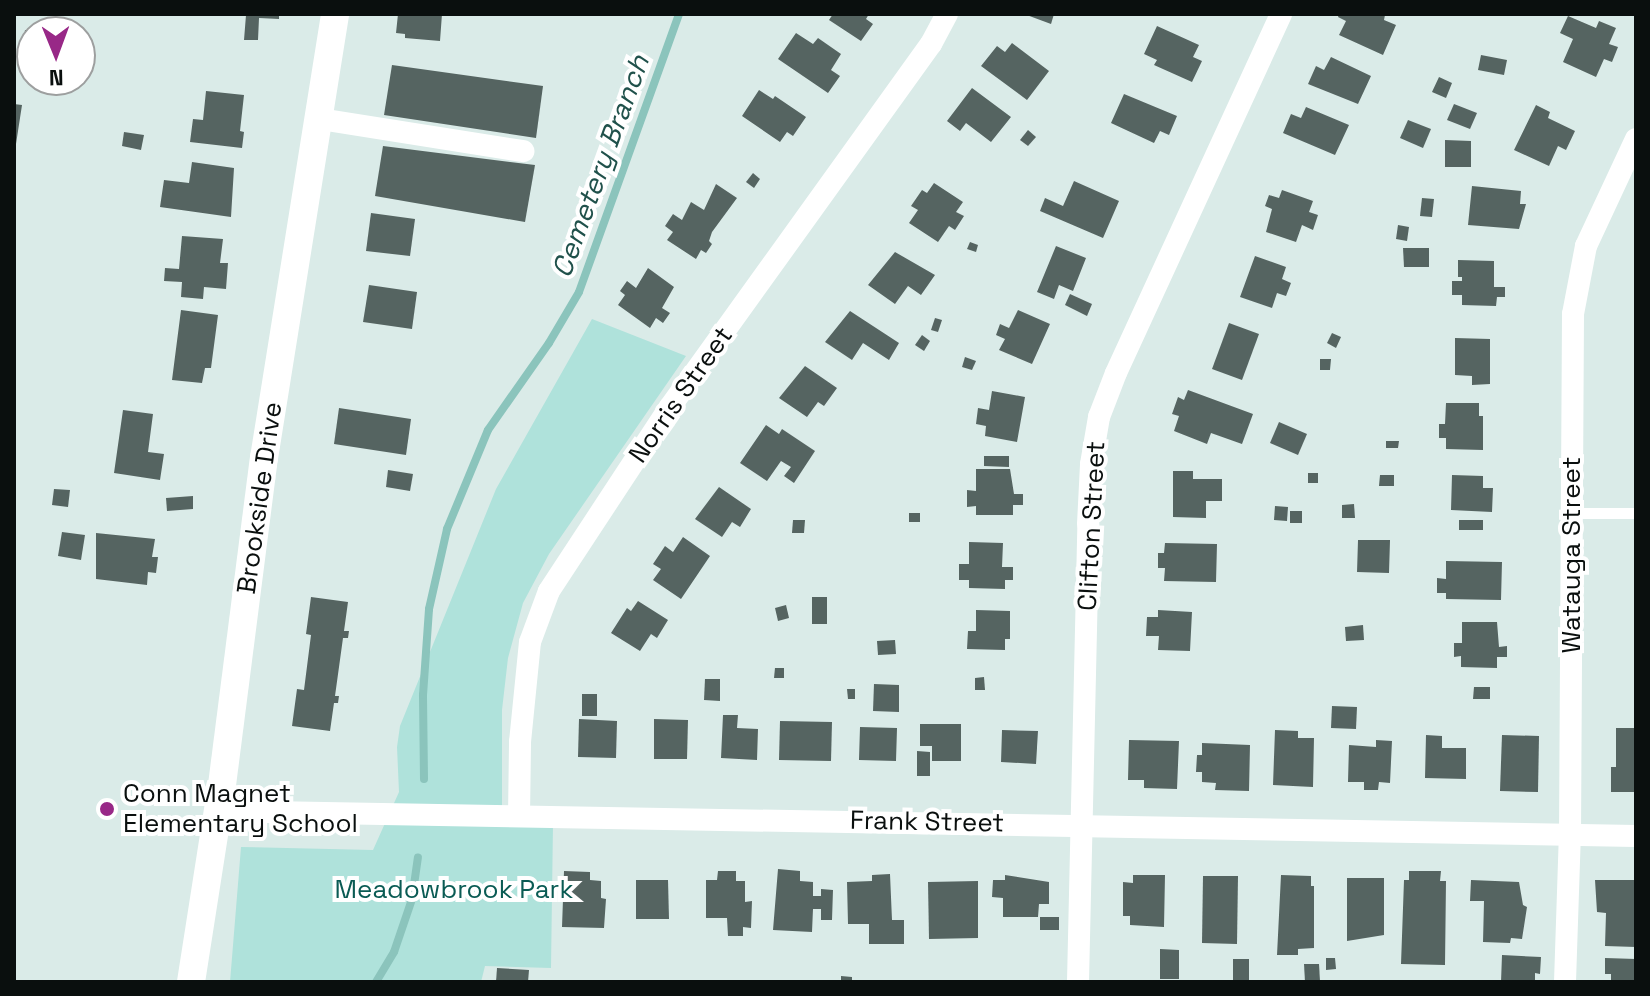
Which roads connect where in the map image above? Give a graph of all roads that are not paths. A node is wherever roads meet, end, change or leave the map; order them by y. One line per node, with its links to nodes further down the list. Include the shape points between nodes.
1 (335, 14): 4 (street, Brookside Drive)
2 (947, 14): 10 (street, Norris Street, via 931,44 670,407 549,591 530,642)
3 (1281, 14): 11 (street, Clifton Street, via 1099,417 1088,524)
4 (320, 119): 6 (street); 9 (street, Brookside Drive, via 264,458)
5 (1636, 139): 7 (street, Watauga Street, via 1586,246 1573,314)
6 (523, 151)
7 (1572, 513): 8 (lane); 12 (street, Watauga Street)
8 (1636, 513)
9 (217, 811): 10 (street, Frank Street); 14 (street, Brookside Drive)
10 (519, 816): 11 (street, Frank Street)
11 (1082, 825): 12 (street, Frank Street); 15 (street, Clifton Street)
12 (1570, 835): 13 (street, Frank Street); 16 (street, Watauga Street)
13 (1636, 836)
14 (191, 982)
15 (1078, 982)
16 (1565, 982)

